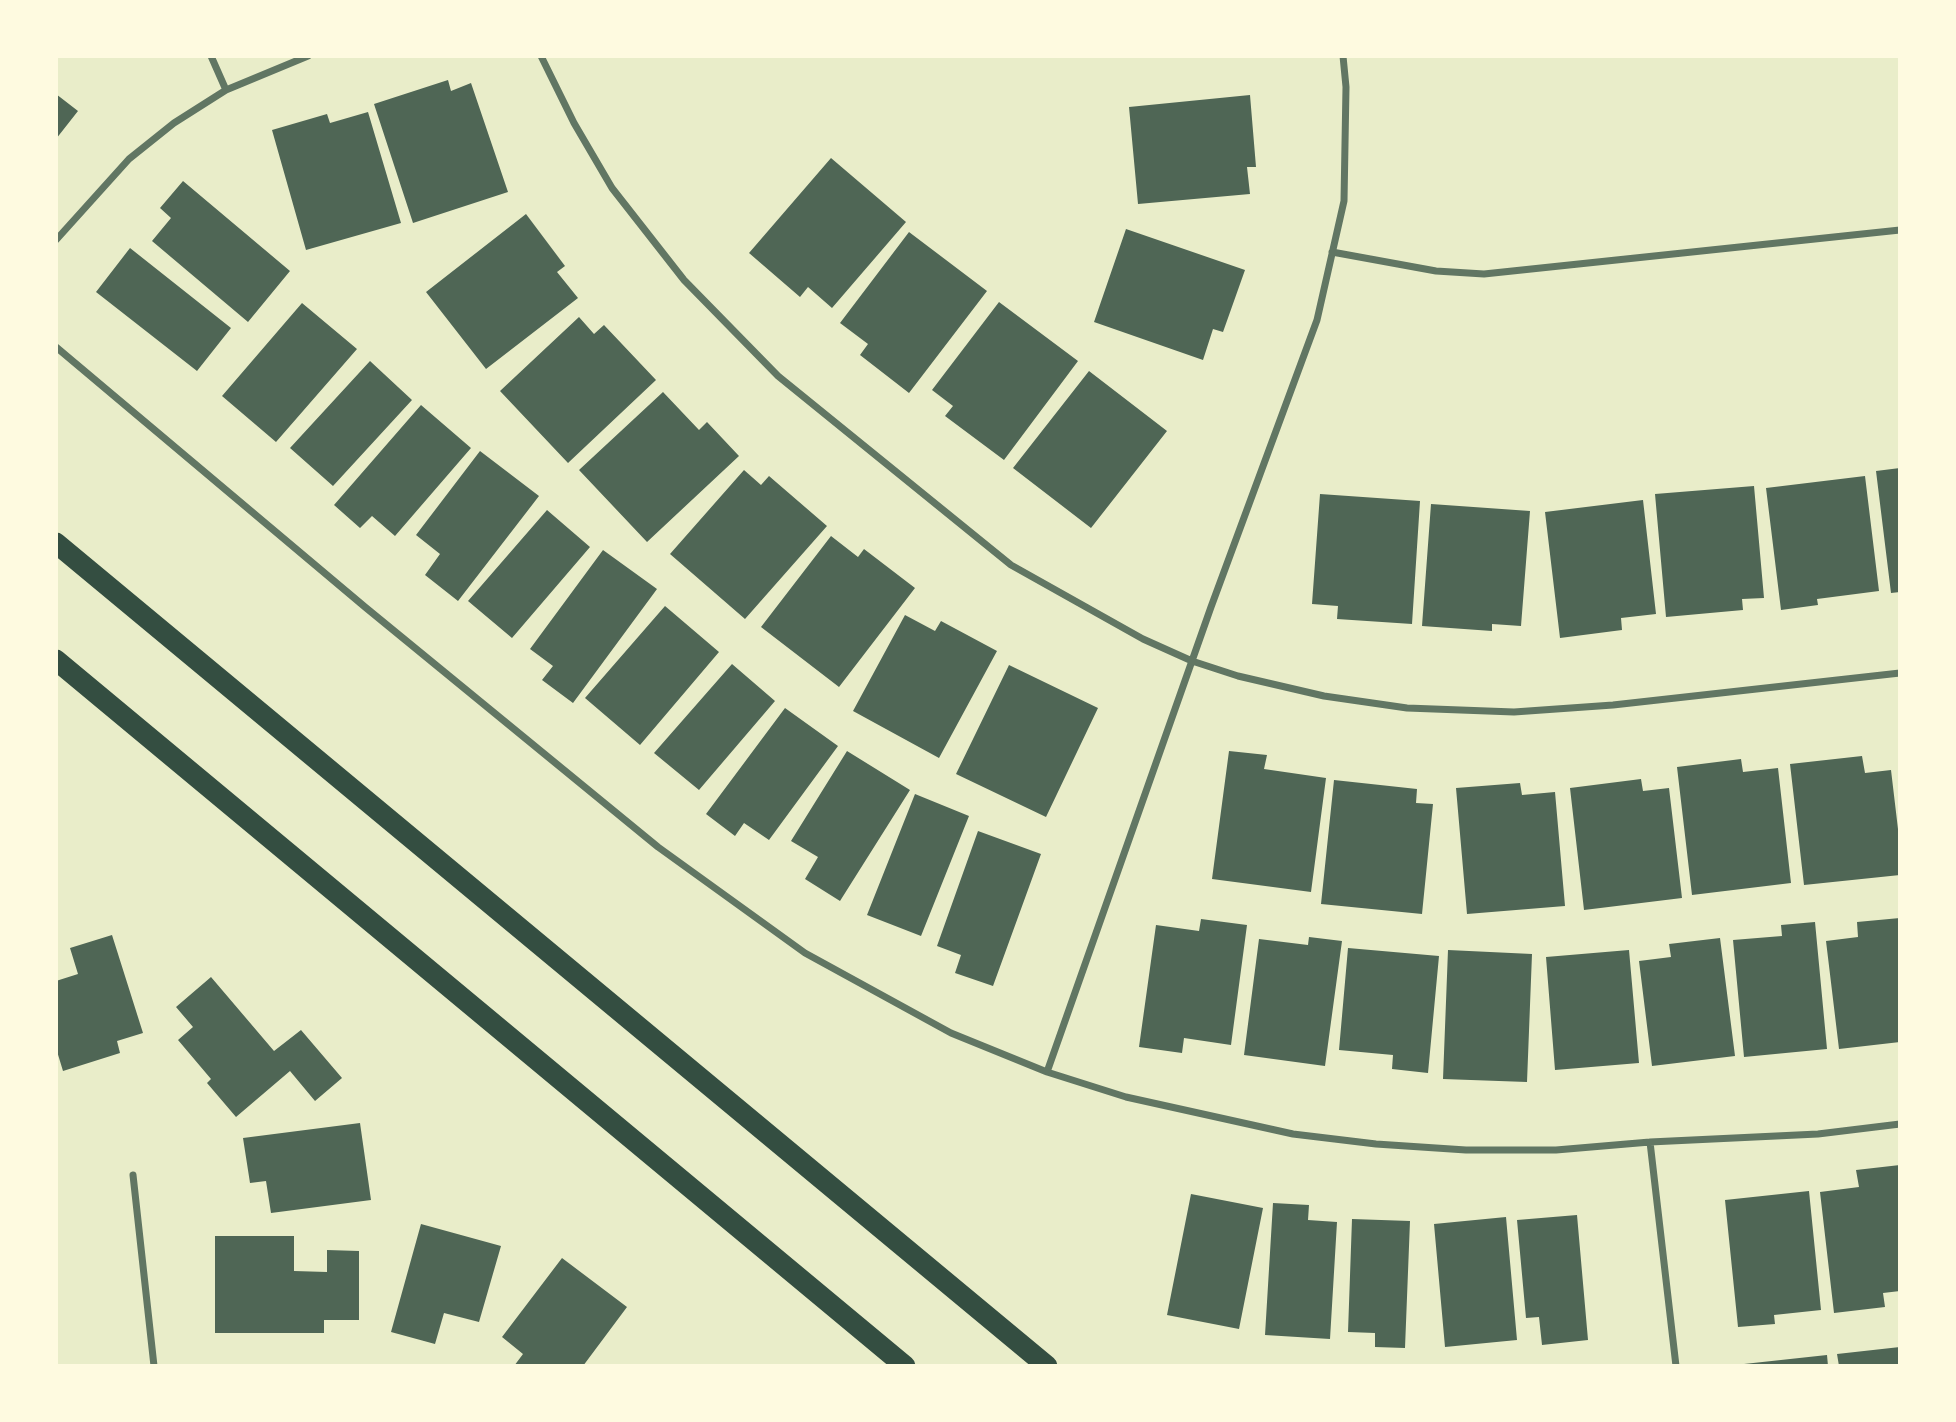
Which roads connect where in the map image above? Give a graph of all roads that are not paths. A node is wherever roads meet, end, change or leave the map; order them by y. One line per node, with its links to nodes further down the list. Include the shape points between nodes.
1 (211, 56): 5 (street)
2 (308, 56): 5 (street)
3 (541, 56): 12 (street, via 612,188 684,280 778,376 1011,565 1143,639)
4 (1343, 56): 8 (street, via 1344,201)
5 (226, 90): 7 (street, via 129,159)
6 (1900, 230): 8 (street, via 1484,274 1436,271)
7 (56, 240)
8 (1332, 252): 12 (street, via 1317,320)
9 (56, 347): 14 (street, via 669,855 805,953 951,1033)
10 (56, 543): 20 (highway)
11 (56, 660): 19 (highway)
12 (1192, 661): 13 (street, via 1324,696 1407,708 1514,712); 14 (street)
13 (1900, 673)
14 (1047, 1072): 16 (street, via 1126,1097 1293,1134 1466,1150 1556,1150)
15 (1900, 1124): 16 (street, via 1818,1134)
16 (1650, 1142): 21 (street)
17 (133, 1175): 18 (street)
18 (154, 1366)
19 (905, 1366)
20 (1047, 1366)
21 (1676, 1366)

